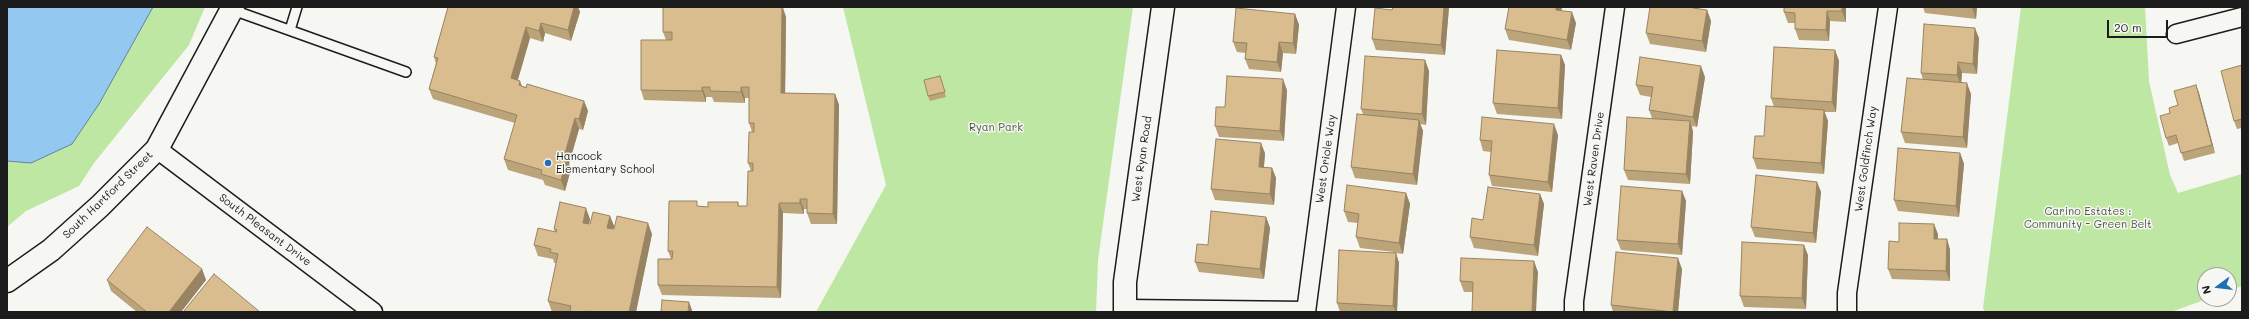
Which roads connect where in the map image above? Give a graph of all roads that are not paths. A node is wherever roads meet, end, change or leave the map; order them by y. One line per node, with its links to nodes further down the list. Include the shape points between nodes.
1 (297, 7): 8 (lane)
2 (1163, 7): 13 (street, West Ryan Road, via 1125,282)
3 (1346, 7): 15 (street, West Oriole Way)
4 (1615, 7): 16 (street, West Raven Drive)
5 (1888, 7): 17 (street, West Goldfinch Way, via 1847,293)
6 (233, 8): 8 (lane); 11 (street, South Hartford Street)
7 (2242, 17): 9 (street)
8 (290, 30): 10 (lane)
9 (2176, 34)
10 (406, 72)
11 (157, 148): 12 (street, South Hartford Street, via 100,206 51,250); 14 (street, South Pleasant Drive)
12 (7, 281)
13 (1125, 310): 15 (street)
14 (374, 312)
15 (1306, 312)
16 (1574, 312)
17 (1847, 312)

